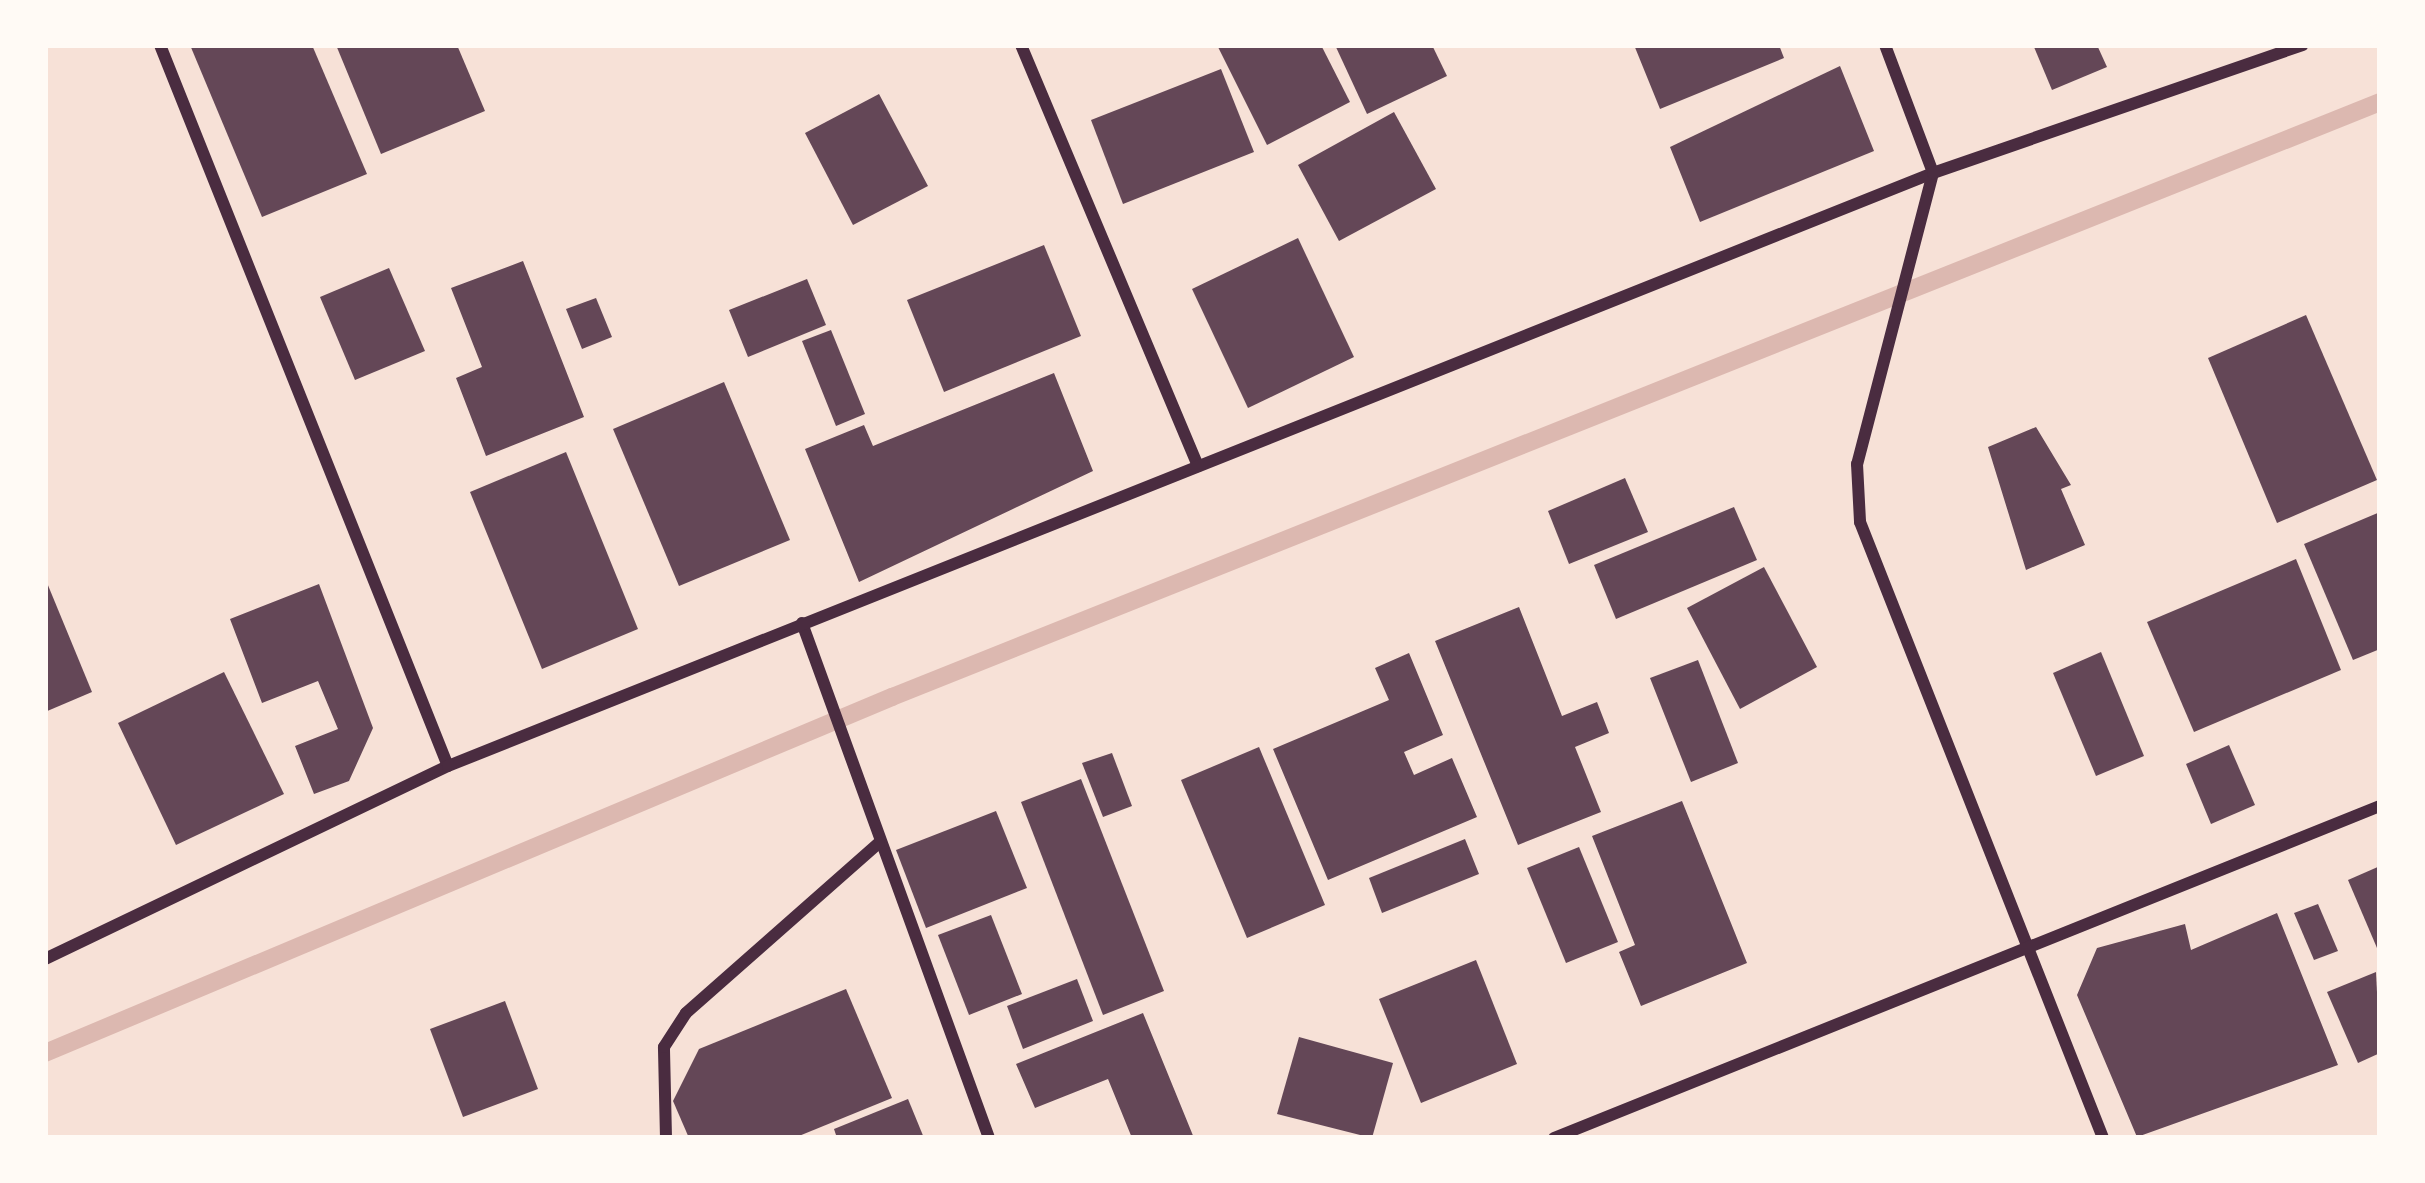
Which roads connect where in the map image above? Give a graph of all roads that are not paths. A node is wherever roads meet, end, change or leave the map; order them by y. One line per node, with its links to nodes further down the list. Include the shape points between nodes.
1 (160, 45): 8 (street)
2 (1021, 45): 6 (street)
3 (1885, 45): 5 (street)
4 (2302, 45): 5 (street)
5 (1933, 173): 6 (street); 11 (street, via 1857,464 1860,522)
6 (1198, 466): 7 (street)
7 (802, 623): 8 (street); 10 (street)
8 (448, 766): 12 (street)
9 (2380, 806): 11 (street)
10 (879, 843): 13 (street, via 686,1013 664,1047); 14 (street)
11 (2034, 943): 15 (street); 16 (street)
12 (45, 959)
13 (666, 1138)
14 (989, 1138)
15 (1554, 1138)
16 (2102, 1138)

